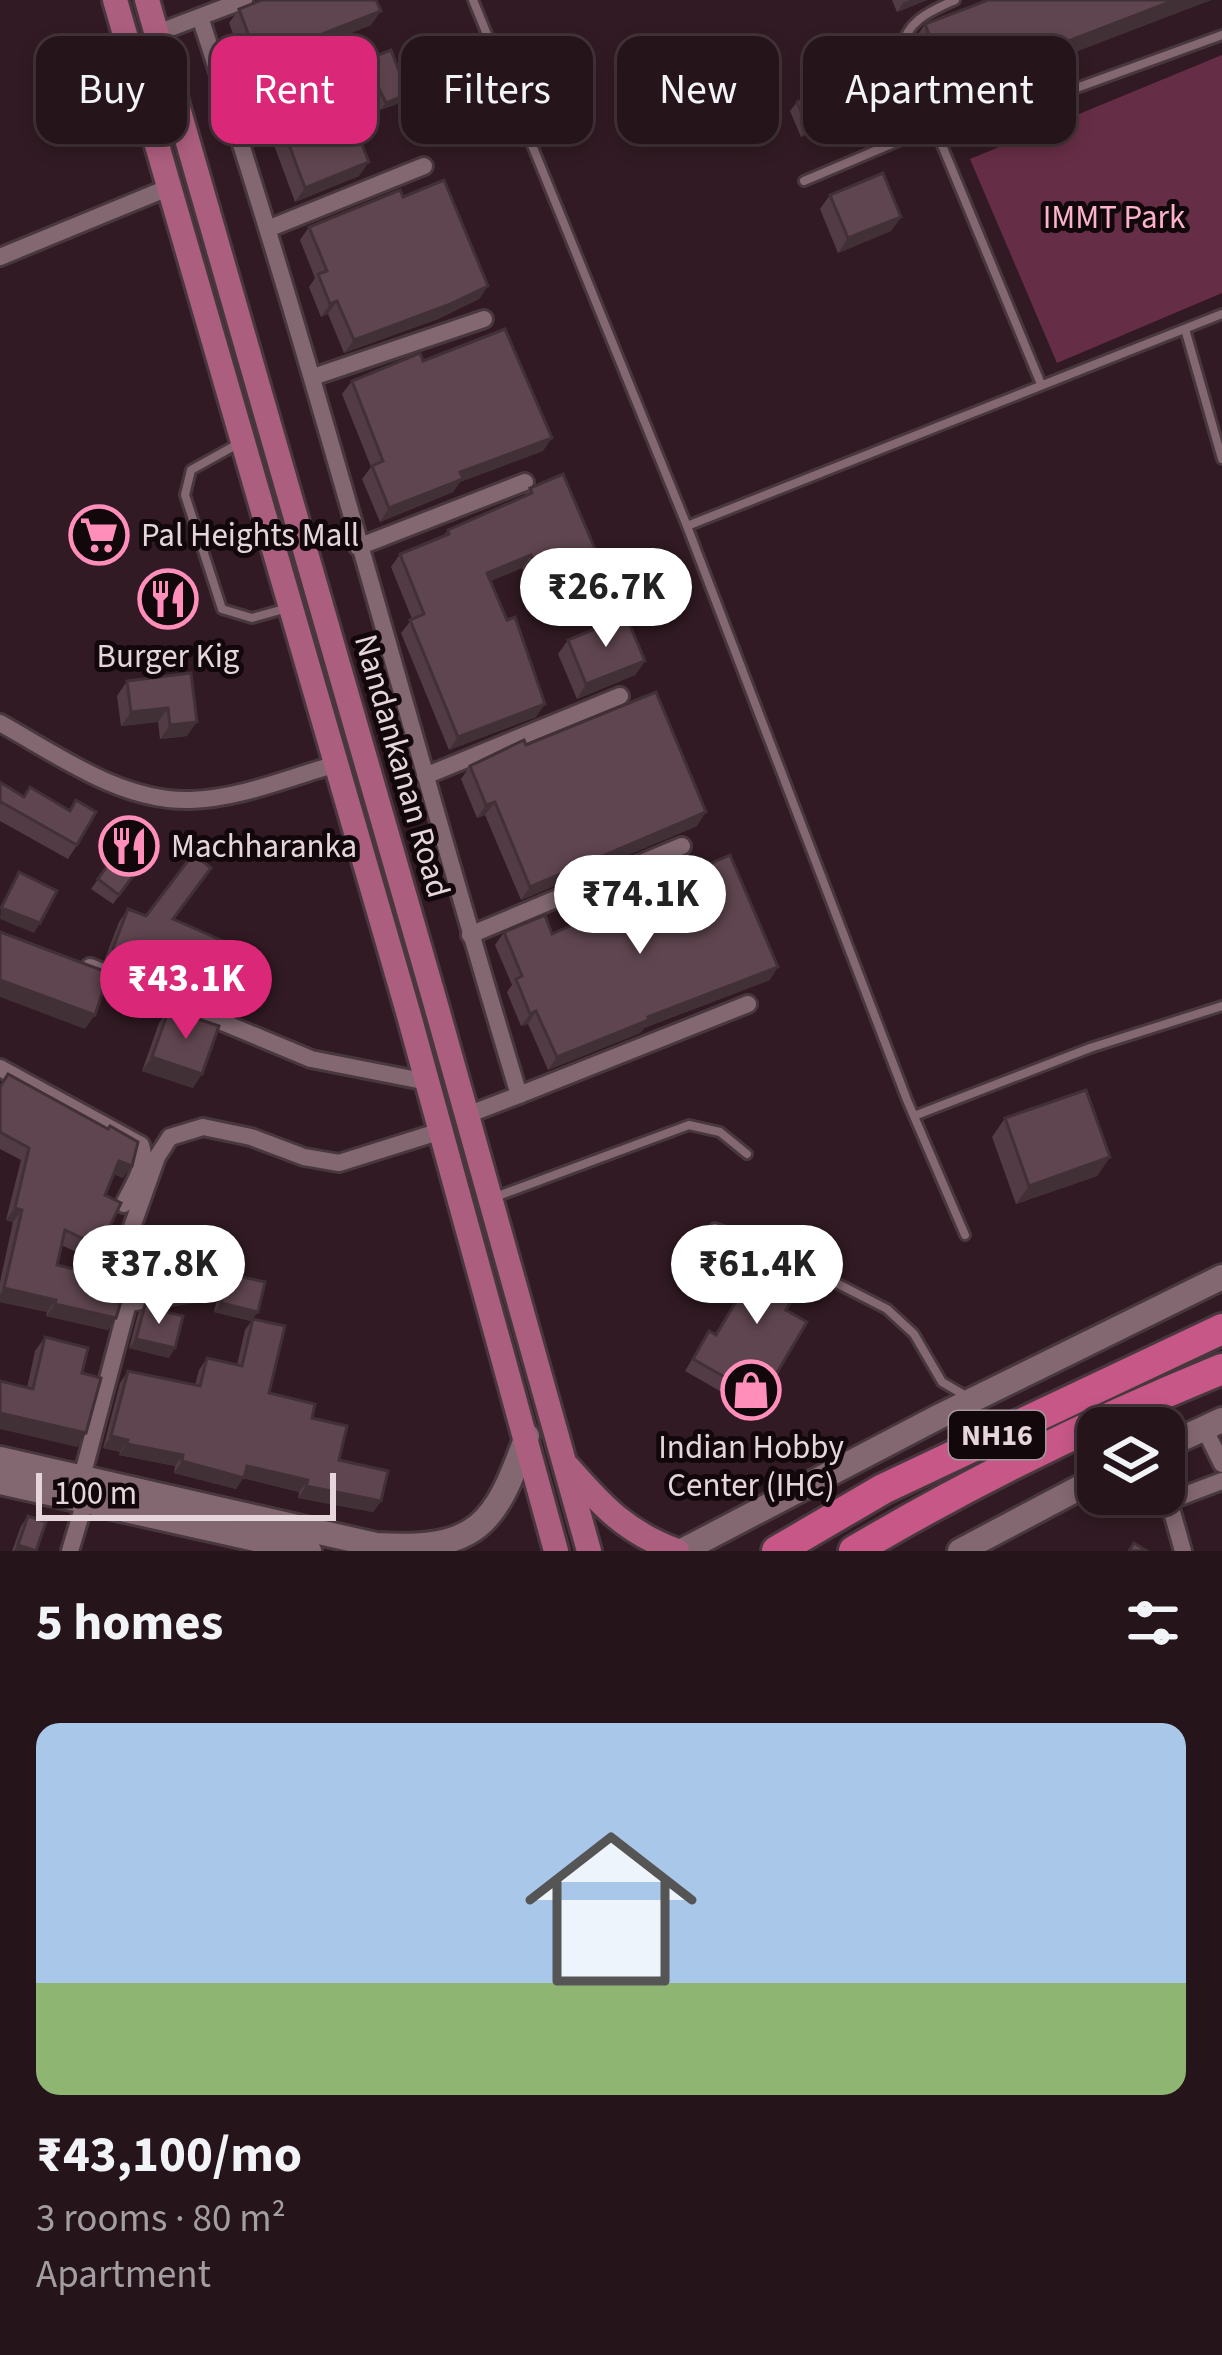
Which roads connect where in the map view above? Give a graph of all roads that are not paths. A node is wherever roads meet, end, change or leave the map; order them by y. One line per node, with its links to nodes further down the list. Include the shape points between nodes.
1 (115, 0): 15 (main road, Nandankanan Road)
2 (147, 0): 7 (main road, Nandankanan Road)
3 (244, 0): 6 (street)
4 (473, 0): 28 (lane)
5 (955, 0): 9 (lane)
6 (200, 17): 7 (street); 16 (street)
7 (157, 33): 21 (main road, Nandankanan Road)
8 (1222, 34): 10 (lane)
9 (904, 36)
10 (1076, 88)
11 (892, 144): 14 (lane)
12 (941, 144): 24 (lane)
13 (424, 166): 16 (street)
14 (804, 182)
15 (170, 187): 17 (street); 22 (main road, Nandankanan Road)
16 (270, 228): 23 (street)
17 (0, 257)
18 (1222, 314): 20 (lane)
19 (484, 319): 23 (street)
20 (1185, 329): 24 (lane); 26 (lane)
21 (245, 340): 22 (main road); 43 (main road, Nandankanan Road)
22 (218, 350): 25 (main road, Nandankanan Road)
23 (313, 377): 29 (street)
24 (1041, 384): 28 (lane)
25 (243, 441): 30 (main road, Nandankanan Road); 30 (lane, via 191,470 185,495 222,609 252,618)
26 (1222, 459)
27 (525, 482): 29 (street)
28 (687, 526): 44 (lane)
29 (358, 547): 34 (street)
30 (292, 607): 33 (main road, Nandankanan Road)
31 (620, 696): 34 (street)
32 (0, 723): 33 (street, via 112,784 157,799 244,791)
33 (337, 764): 41 (main road, Nandankanan Road)
34 (425, 776): 36 (street)
35 (682, 847): 36 (street)
36 (470, 935): 42 (street)
37 (68, 958): 41 (street, via 311,1059)
38 (748, 1004): 42 (street)
39 (1222, 1006): 44 (lane)
40 (0, 1068): 48 (street, via 141,1144 141,1168)
41 (428, 1082): 45 (main road, Nandankanan Road)
42 (519, 1095): 43 (street)
43 (467, 1114): 47 (main road, Nandankanan Road)
44 (914, 1116): 50 (lane)
45 (441, 1131): 51 (street, via 339,1162 203,1127 170,1137); 58 (main road, Nandankanan Road)
46 (747, 1154): 47 (lane, via 720,1132 689,1125)
47 (491, 1198): 61 (main road, Nandankanan Road)
48 (124, 1204)
49 (715, 1228): 56 (lane, via 887,1310 914,1334 942,1382)
50 (965, 1235)
51 (127, 1241)
52 (1222, 1277): 56 (street)
53 (195, 1292): 65 (street, via 128,1303)
54 (1222, 1330): 72 (highway, NH16, via 883,1489)
55 (1222, 1369): 73 (highway, NH16, via 1078,1432)
56 (974, 1399): 71 (street)
57 (1213, 1424): 59 (street); 62 (street)
58 (526, 1436): 65 (street, via 504,1498 486,1521 460,1540 422,1550); 69 (main road, Nandankanan Road)
59 (1185, 1437)
60 (0, 1459): 65 (street)
61 (563, 1460): 70 (main road, Nandankanan Road); 71 (main road, via 629,1530)
62 (1222, 1464)
63 (1222, 1481): 75 (street, via 1168,1501)
64 (0, 1482): 65 (street)
65 (84, 1489): 67 (street); 68 (street)
66 (1077, 1489): 74 (street)
67 (70, 1551)
68 (309, 1551)
69 (556, 1551)
70 (589, 1551)
71 (680, 1551)
72 (777, 1551)
73 (854, 1551)
74 (960, 1551)
75 (1183, 1551)

